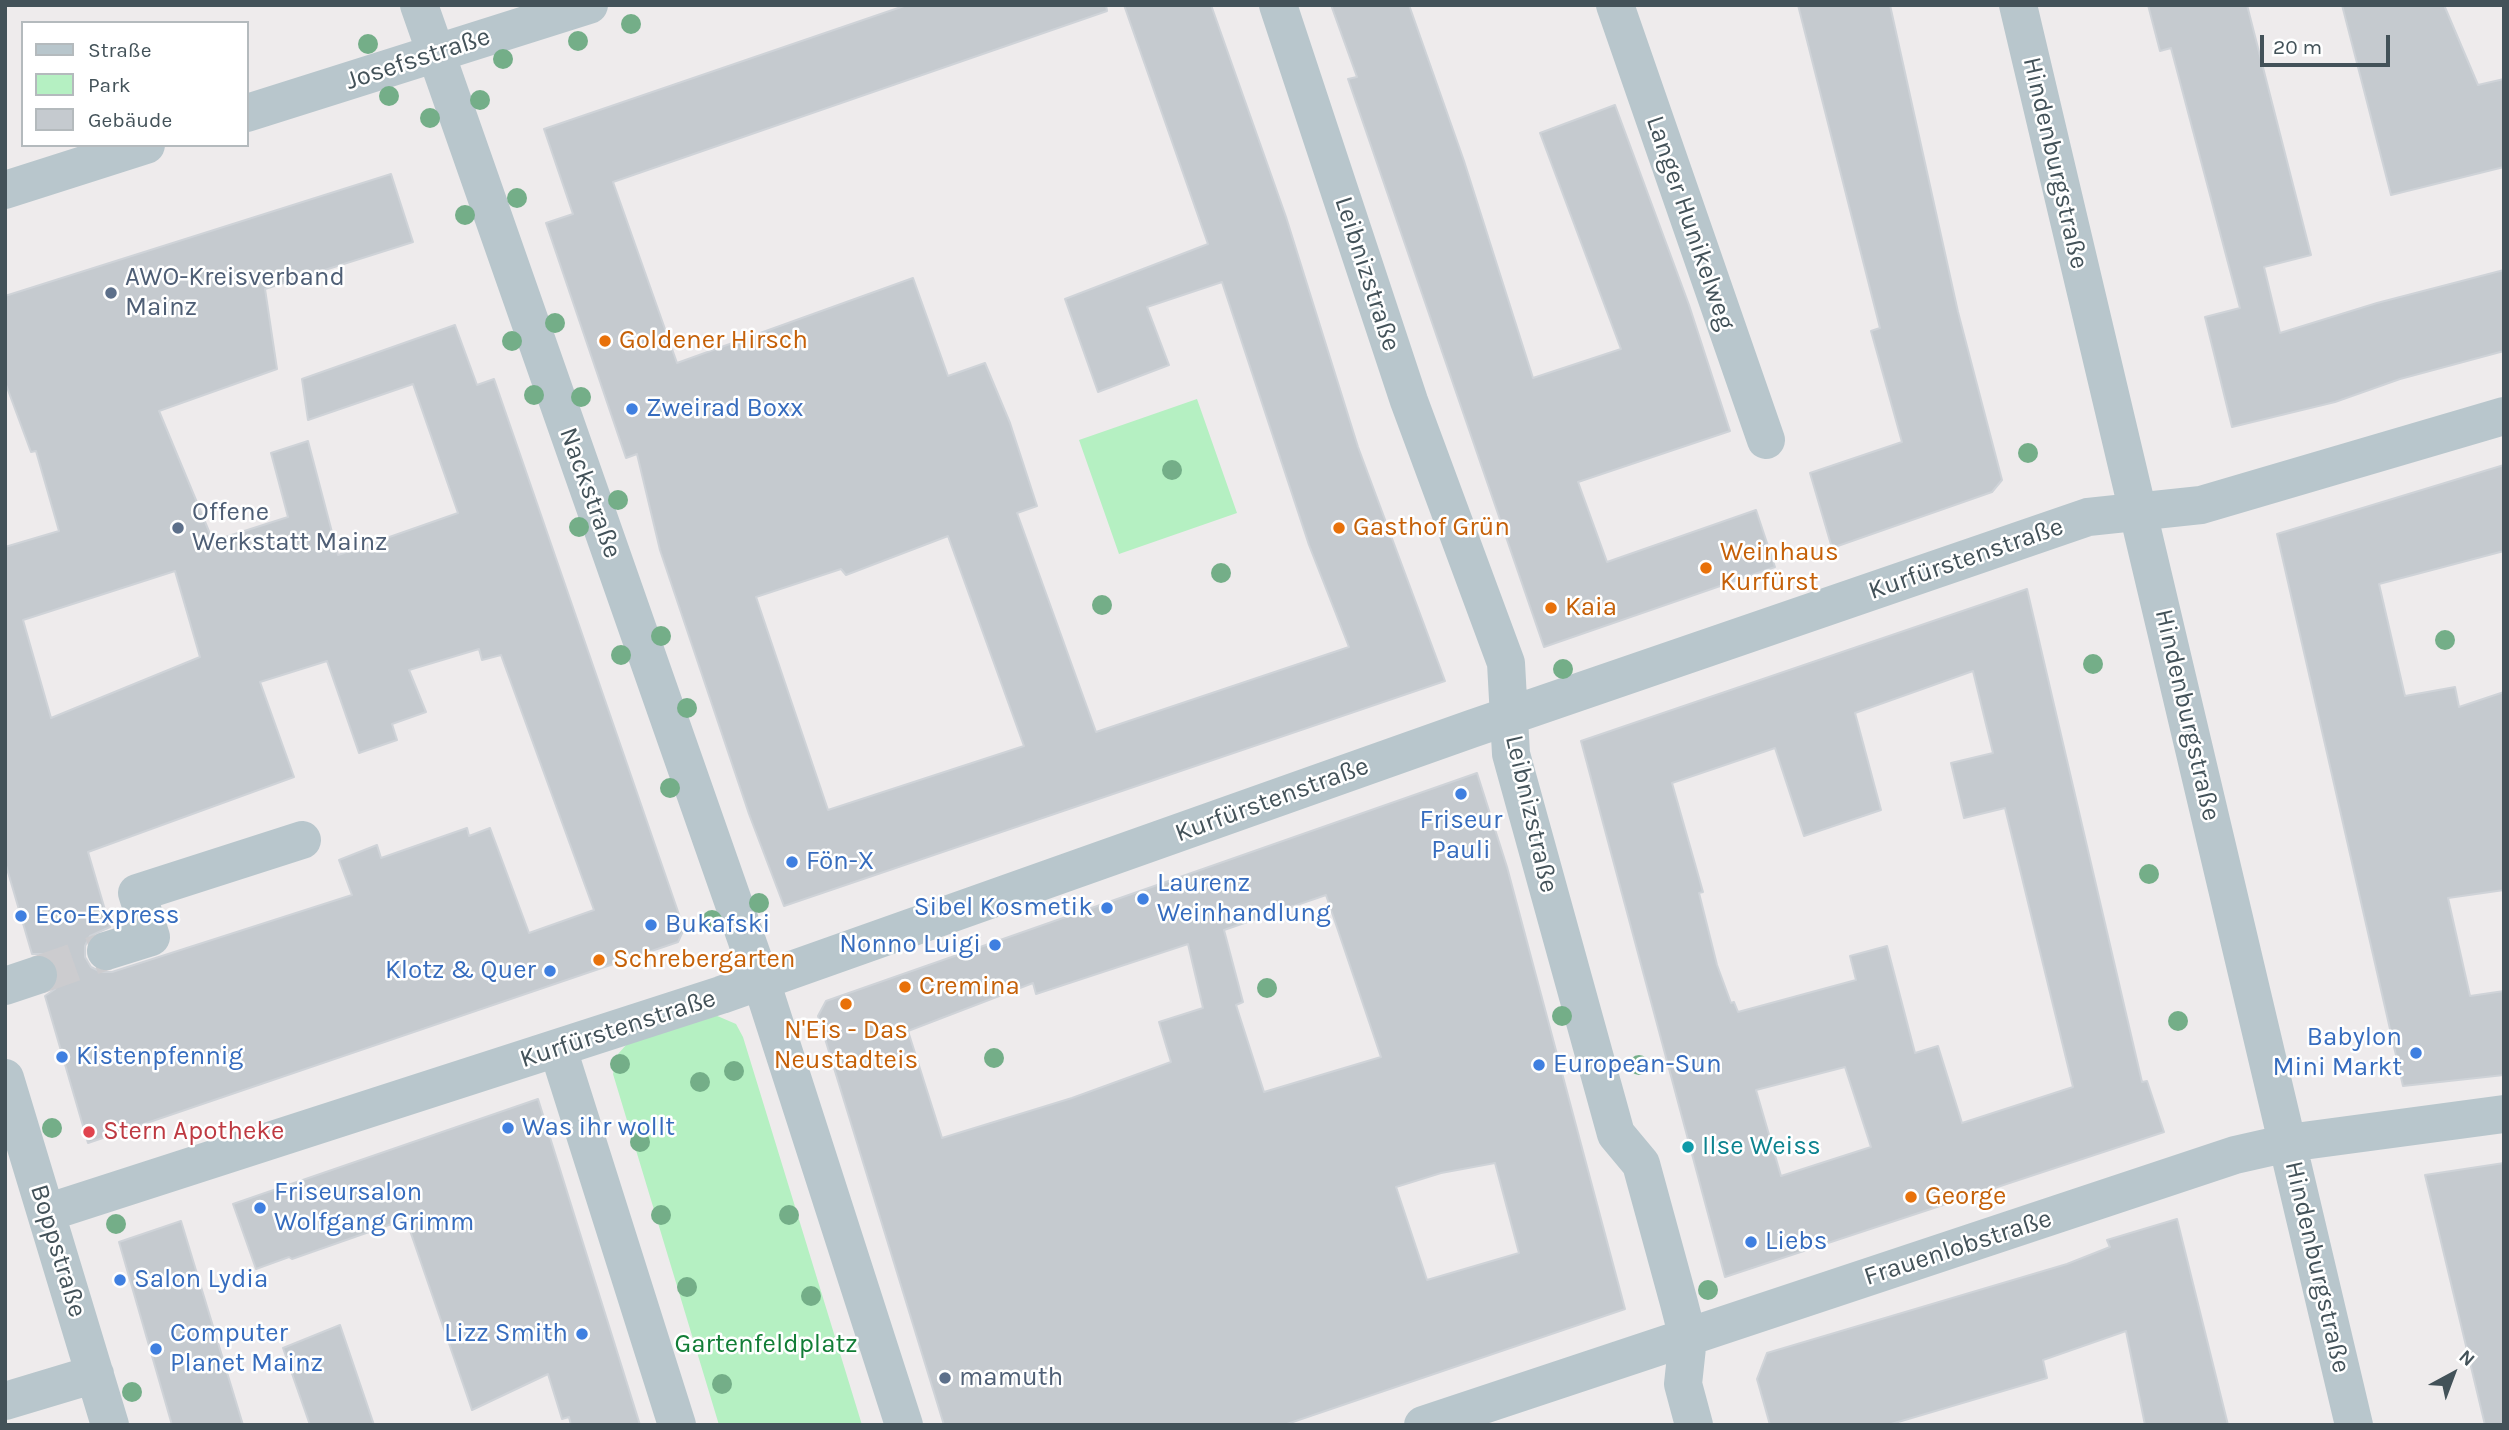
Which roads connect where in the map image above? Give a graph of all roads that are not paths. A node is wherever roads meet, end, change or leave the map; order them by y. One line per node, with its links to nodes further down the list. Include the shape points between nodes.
1 (419, 5): 6 (street, Nackstraße)
2 (589, 5): 6 (street, Josefsstraße)
3 (1278, 5): 13 (street, Leibnizstraße, via 1409,401 1506,663)
4 (1615, 5): 11 (street, Langer Hunikelweg)
5 (2018, 5): 12 (street, Hindenburgstraße)
6 (434, 52): 7 (street, Josefsstraße); 16 (street, Nackstraße)
7 (248, 113)
8 (140, 147): 9 (street)
9 (5, 190)
10 (2504, 416): 12 (street, Kurfürstenstraße, via 2201,505)
11 (1766, 440)
12 (2138, 510): 13 (street, Kurfürstenstraße, via 2088,517); 20 (street, Hindenburgstraße)
13 (1509, 716): 16 (street, Kurfürstenstraße); 22 (street, Leibnizstraße, via 1511,754 1616,1134 1641,1164)
14 (302, 840): 15 (street, via 137,893 151,937)
15 (106, 951)
16 (761, 981): 17 (street, Kurfürstenstraße); 27 (street)
17 (558, 1049): 21 (street, Kurfürstenstraße); 26 (street)
18 (5, 1078): 21 (street, Boppstraße)
19 (2504, 1114): 20 (street, Frauenlobstraße)
20 (2288, 1143): 22 (street, Frauenlobstraße, via 2235,1155); 30 (street, Hindenburgstraße)
21 (46, 1213): 23 (street, Boppstraße)
22 (1688, 1338): 28 (street, Frauenlobstraße); 29 (street, Leibnizstraße, via 1683,1384)
23 (94, 1374): 24 (street); 25 (street, Boppstraße)
24 (5, 1401)
25 (110, 1425)
26 (677, 1425)
27 (904, 1425)
28 (1423, 1425)
29 (1694, 1425)
30 (2354, 1425)

